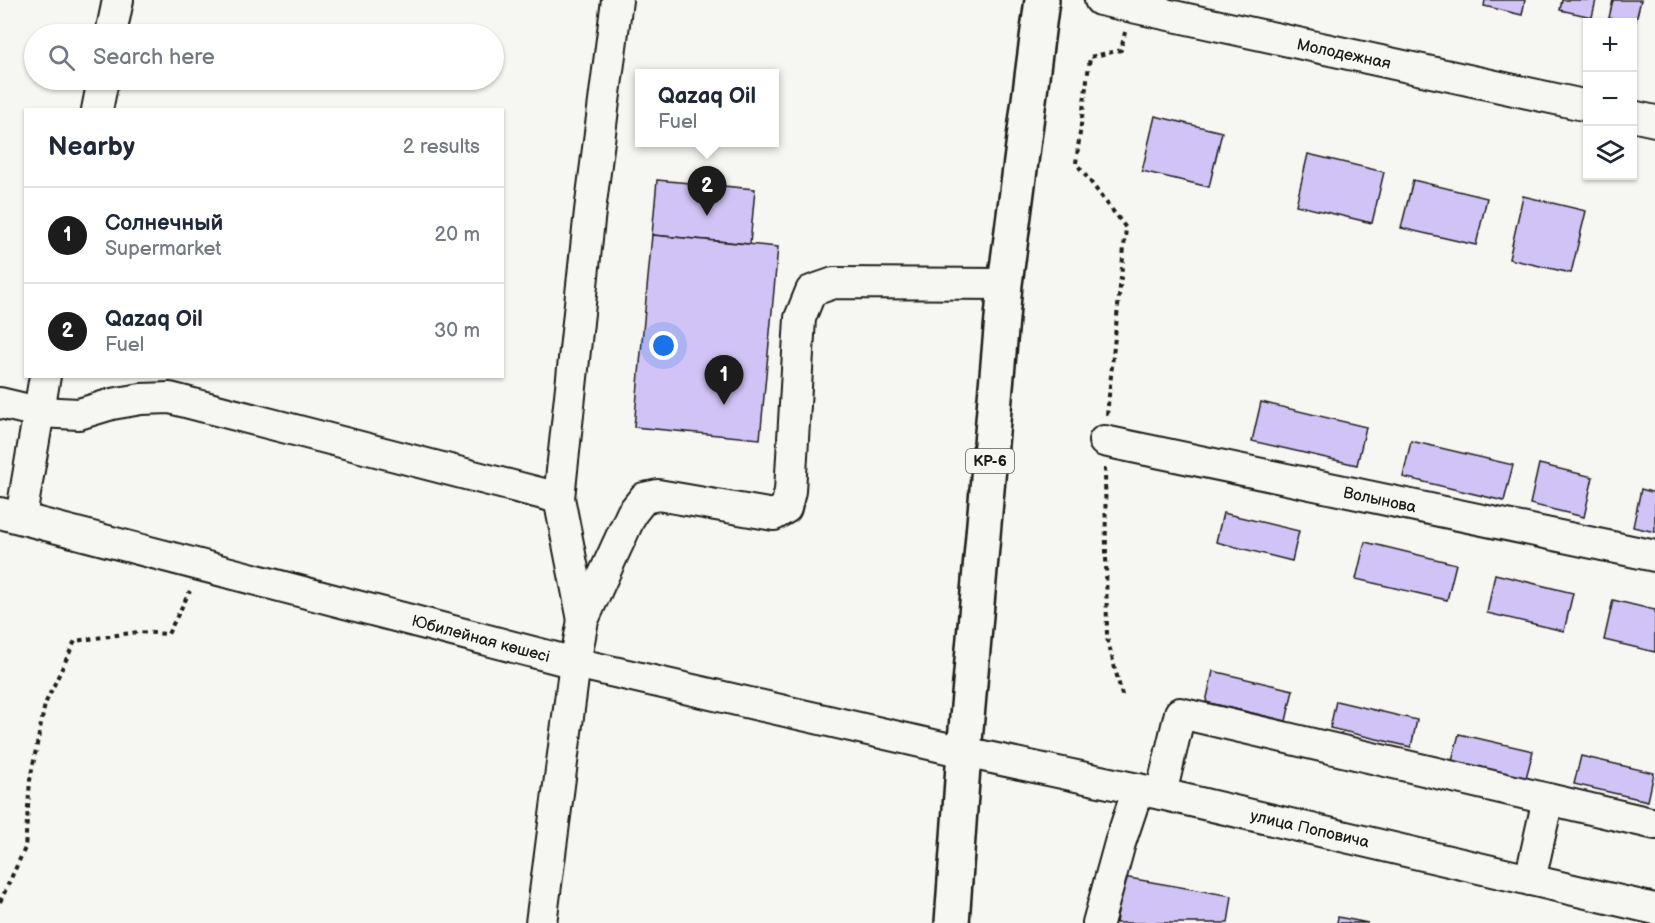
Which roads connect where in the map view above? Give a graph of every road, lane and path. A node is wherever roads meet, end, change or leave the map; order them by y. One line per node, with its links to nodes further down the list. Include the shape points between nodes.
1 (118, 0): 6 (street)
2 (617, 0): 17 (street)
3 (1042, 0): 12 (highway, KP-6)
4 (1100, 0): 5 (street, Молодежная)
5 (1130, 7): 8 (street, Молодежная); 16 (path, via 1122,50 1090,57 1076,163 1126,228)
6 (113, 24)
7 (101, 90): 9 (street)
8 (1583, 105)
9 (97, 108)
10 (1637, 117): 11 (street)
11 (1655, 121)
12 (1005, 284): 21 (street, via 834,283 811,291 800,318 786,507 774,515 658,495 644,498 632,513); 24 (highway, KP-6)
13 (45, 378): 15 (street)
14 (0, 403): 15 (street)
15 (38, 412): 17 (street, via 79,414 112,404 170,398); 18 (street)
16 (1104, 441): 19 (street, Волынова); 23 (path, via 1107,638)
17 (559, 498): 21 (street)
18 (10, 515): 20 (street, Юбилейная көшесі)
19 (1655, 556)
20 (201, 565): 22 (street, Юбилейная көшесі); 29 (path, via 168,634 138,632 75,641 45,704 30,780 25,848)
21 (582, 620): 22 (street)
22 (575, 663): 24 (street, Юбилейная көшесі); 31 (street)
23 (1123, 699)
24 (964, 753): 25 (street, улица Поповича); 32 (highway, KP-6)
25 (1150, 791): 26 (street, via 1180,713); 28 (street, улица Поповича); 33 (street, via 1120,843)
26 (1548, 799): 27 (street); 28 (street)
27 (1655, 824)
28 (1530, 880): 30 (street, улица Поповича)
29 (0, 902)
30 (1655, 909)
31 (541, 923)
32 (952, 923)
33 (1098, 923)

